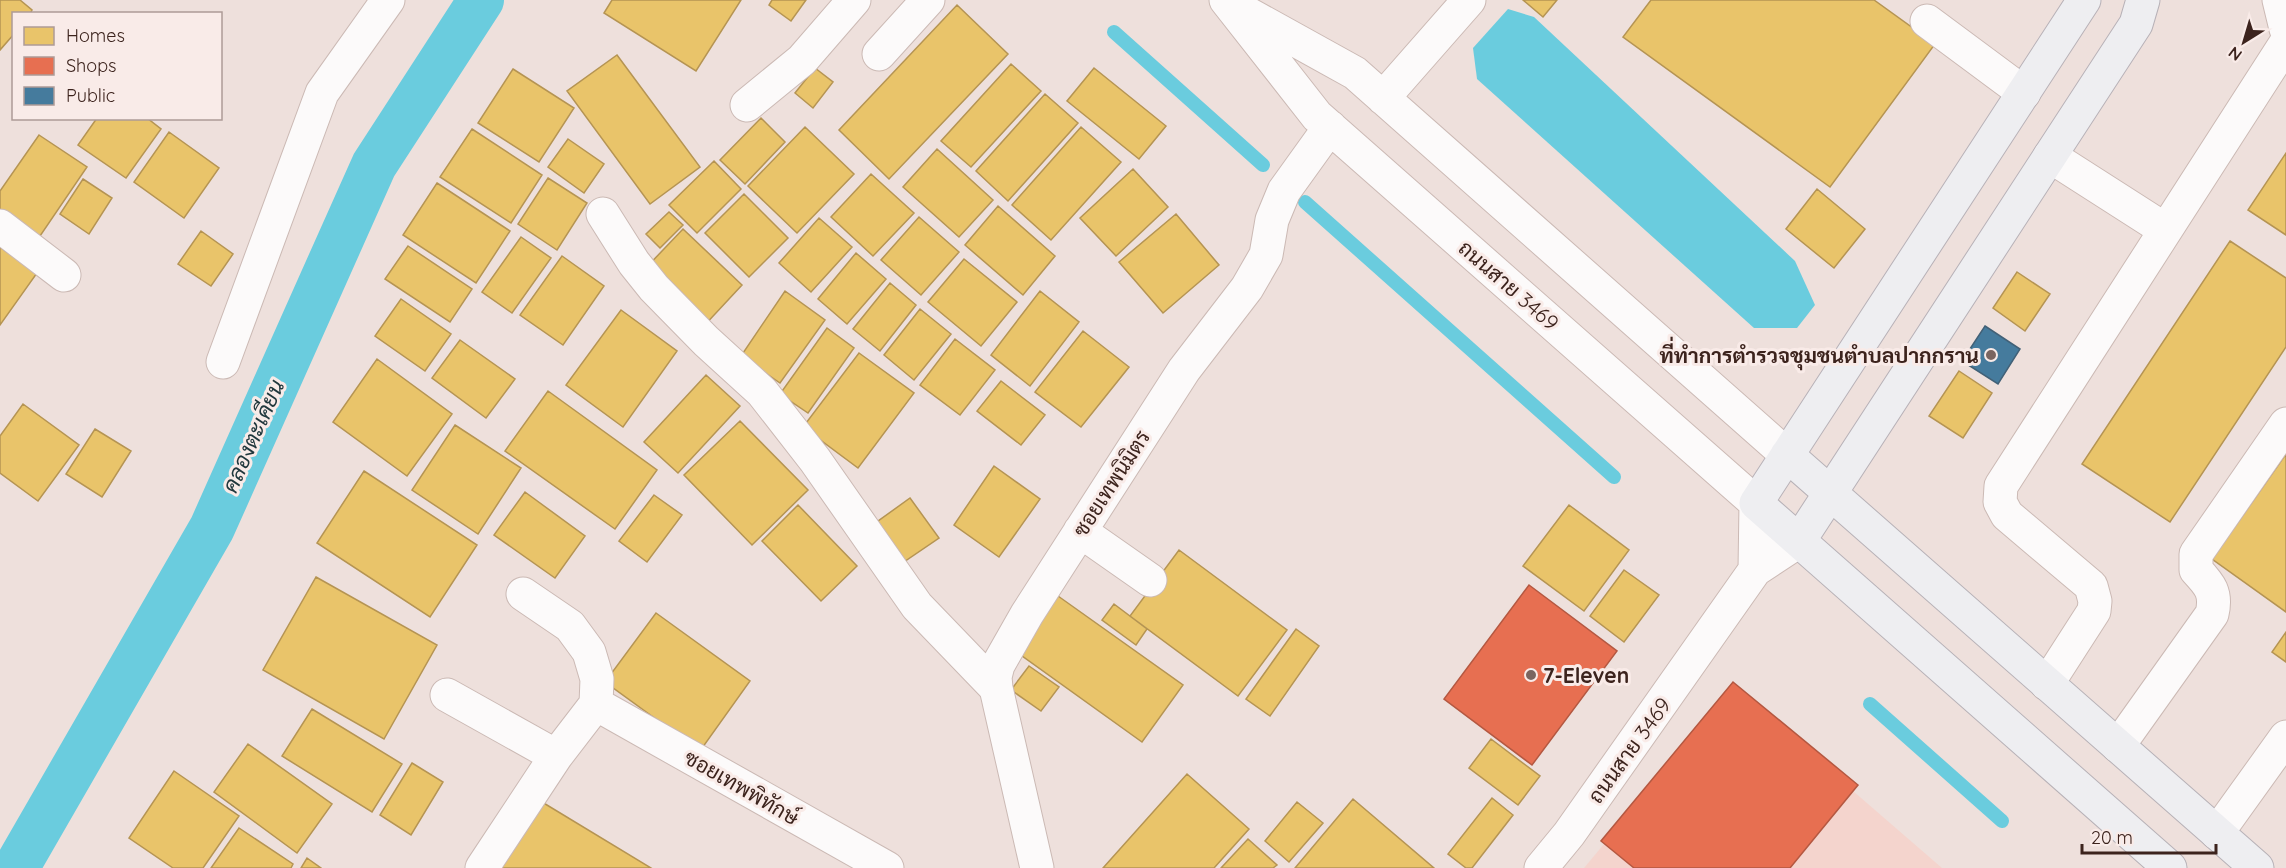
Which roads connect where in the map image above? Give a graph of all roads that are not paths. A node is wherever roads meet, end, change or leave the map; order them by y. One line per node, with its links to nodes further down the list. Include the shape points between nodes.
1 (388, 0): 22 (street, via 322,93)
2 (854, 0): 15 (street, via 802,60)
3 (928, 0): 12 (street)
4 (1469, 0): 14 (street)
5 (2084, 0): 13 (main road)
6 (2144, 0): 17 (main road, via 2136,24)
7 (2279, 0): 10 (street)
8 (1228, 2): 14 (street, ถนนสาย 3469, via 1355,73); 16 (street, ถนนสาย 3469, via 1317,116)
9 (1927, 21): 13 (street)
10 (2286, 29)
11 (2286, 43): 20 (street)
12 (879, 54)
13 (2024, 93): 24 (main road)
14 (1383, 98): 24 (street, ถนนสาย 3469)
15 (747, 105)
16 (1330, 127): 26 (street, ถนนสาย 3469); 27 (street, ซอยเทพนิมิตร, via 1284,191 1272,220 1266,255 1247,288 1184,370)
17 (2050, 156): 20 (street); 25 (main road)
18 (603, 214): 33 (street, via 654,288 769,401 917,606)
19 (0, 226): 21 (street)
20 (2164, 229): 32 (street, via 2001,486 2000,502 2007,515 2091,586 2095,601 2094,611)
21 (64, 275)
22 (223, 362)
23 (2286, 424): 37 (street, via 2196,554 2196,570 2212,587 2212,614)
24 (1787, 454): 25 (main road); 26 (main road)
25 (1831, 493): 28 (main road); 32 (main road)
26 (1756, 503): 28 (main road); 29 (street)
27 (1080, 531): 30 (street); 33 (street, ซอยเทพนิมิตร, via 998,665)
28 (1799, 541): 29 (street, ถนนสาย 3469); 44 (main road)
29 (1755, 570): 43 (street, ถนนสาย 3469)
30 (1150, 580)
31 (523, 594): 35 (street, via 570,626 589,652 597,679)
32 (2047, 684): 37 (main road)
33 (996, 688): 42 (street, ซอยเทพนิมิตร)
34 (447, 695): 38 (street)
35 (596, 704): 38 (street); 41 (street, ซอยเทพพิทักษ์)
36 (2286, 737): 39 (street)
37 (2118, 746): 39 (main road)
38 (556, 756): 40 (street)
39 (2217, 833): 45 (main road)
40 (482, 868)
41 (887, 868)
42 (1037, 868)
43 (1541, 868)
44 (2170, 868)
45 (2257, 868)

